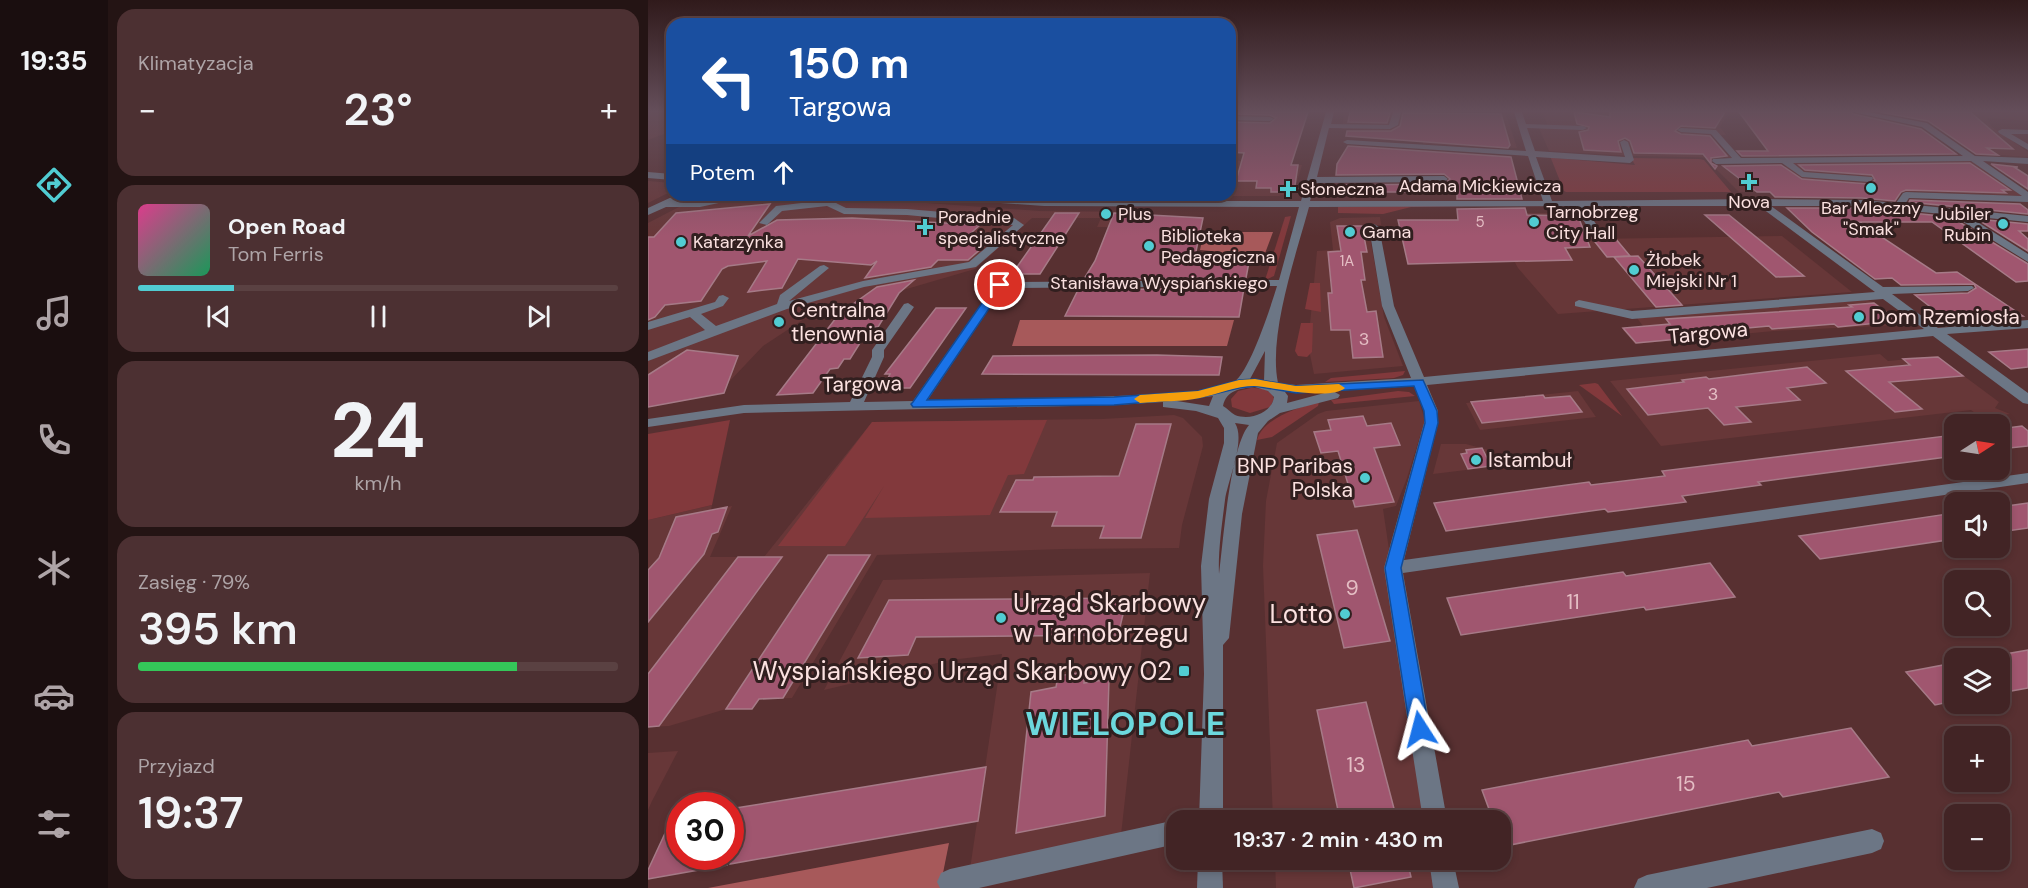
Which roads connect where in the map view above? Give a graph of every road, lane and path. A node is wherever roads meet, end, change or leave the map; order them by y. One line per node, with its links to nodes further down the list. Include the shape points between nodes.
1 (1319, 153): 18 (street, Stanisława Wyspiańskiego)
2 (1531, 153): 27 (street)
3 (1538, 153): 4 (street, via 1630,159)
4 (1628, 153)
5 (1732, 153): 10 (street)
6 (1966, 153): 7 (street)
7 (1973, 158): 9 (street); 11 (street); 19 (street)
8 (1716, 160): 10 (street)
9 (2015, 160): 12 (street); 13 (street)
10 (1739, 161): 11 (street)
11 (1785, 161): 17 (street, via 1802,174)
12 (2028, 161)
13 (2028, 168)
14 (648, 175): 15 (street)
15 (666, 177)
16 (1444, 179): 18 (street)
17 (1869, 179)
18 (1312, 180): 31 (street, Stanisława Wyspiańskiego)
19 (2028, 198): 34 (street, via 1906,195)
20 (670, 201): 35 (street)
21 (679, 201): 22 (street)
22 (717, 201)
23 (803, 201): 32 (street)
24 (832, 201): 30 (street)
25 (990, 201): 33 (street, Adama Mickiewicza, via 1040,206)
26 (1119, 201): 33 (street)
27 (1548, 202): 28 (street, Adama Mickiewicza); 31 (street, Adama Mickiewicza)
28 (1576, 202): 29 (street, Adama Mickiewicza); 40 (street)
29 (1760, 202): 34 (street, Adama Mickiewicza); 45 (street)
30 (829, 203): 32 (street); 48 (street, via 844,211 907,212 1014,221 1019,225 972,265 884,279)
31 (1306, 203): 33 (street, Adama Mickiewicza); 43 (street, Stanisława Wyspiańskiego)
32 (809, 204): 38 (street, via 779,208)
33 (1117, 204)
34 (1900, 205): 36 (street, Adama Mickiewicza)
35 (648, 212)
36 (1956, 213): 37 (street, Adama Mickiewicza); 41 (street)
37 (2028, 219)
38 (764, 223)
39 (1374, 227): 57 (street, via 1388,306)
40 (1593, 227)
41 (2028, 259)
42 (824, 268): 48 (street, via 784,297)
43 (1282, 283): 51 (street, Stanisława Wyspiańskiego); 63 (street, Stanisława Wyspiańskiego, via 1000,285)
44 (1968, 288): 45 (street)
45 (1884, 293): 47 (street, via 1632,315); 55 (street)
46 (723, 298): 50 (street, via 719,304)
47 (1579, 304)
48 (783, 306): 54 (street)
49 (908, 307): 64 (street, via 878,350)
50 (692, 313): 53 (street); 54 (street)
51 (1273, 321): 59 (street, Stanisława Wyspiańskiego, via 1250,371); 60 (street, Stanisława Wyspiańskiego, via 1268,371)
52 (2028, 324): 55 (street, Targowa)
53 (648, 326)
54 (714, 331): 56 (street)
55 (1935, 331): 57 (street, Targowa); 61 (street)
56 (648, 357)
57 (1418, 382): 58 (street, Targowa); 70 (street, via 1429,404 1431,423)
58 (1392, 384): 60 (street, Targowa); 65 (street, Targowa, via 1301,401)
59 (1233, 386): 60 (street, Targowa, via 1255,383); 62 (street, Targowa, via 1198,395); 66 (street, via 1216,400)
60 (1272, 387): 65 (street, Stanisława Wyspiańskiego, via 1282,396)
61 (2028, 400)
62 (1114, 401): 63 (street, Targowa); 66 (street, Targowa, via 1187,406)
63 (918, 404): 64 (street, Targowa)
64 (855, 406): 68 (street, Targowa, via 744,409)
65 (1279, 409): 67 (street, Targowa)
66 (1223, 415): 67 (street, Targowa, via 1244,421); 71 (street, via 1231,428 1231,443 1217,499 1210,566)
67 (1263, 418): 71 (street, via 1251,432 1242,467)
68 (648, 423)
69 (2028, 478): 70 (street)
70 (1393, 568): 73 (street)
71 (1214, 674): 72 (street)
72 (1211, 810)
73 (1433, 810)
74 (1166, 834): 78 (street)
75 (1872, 841): 81 (street)
76 (1210, 870): 79 (street)
77 (1443, 870): 80 (street)
78 (950, 882)
79 (1210, 888)
80 (1446, 888)
81 (1647, 888)

